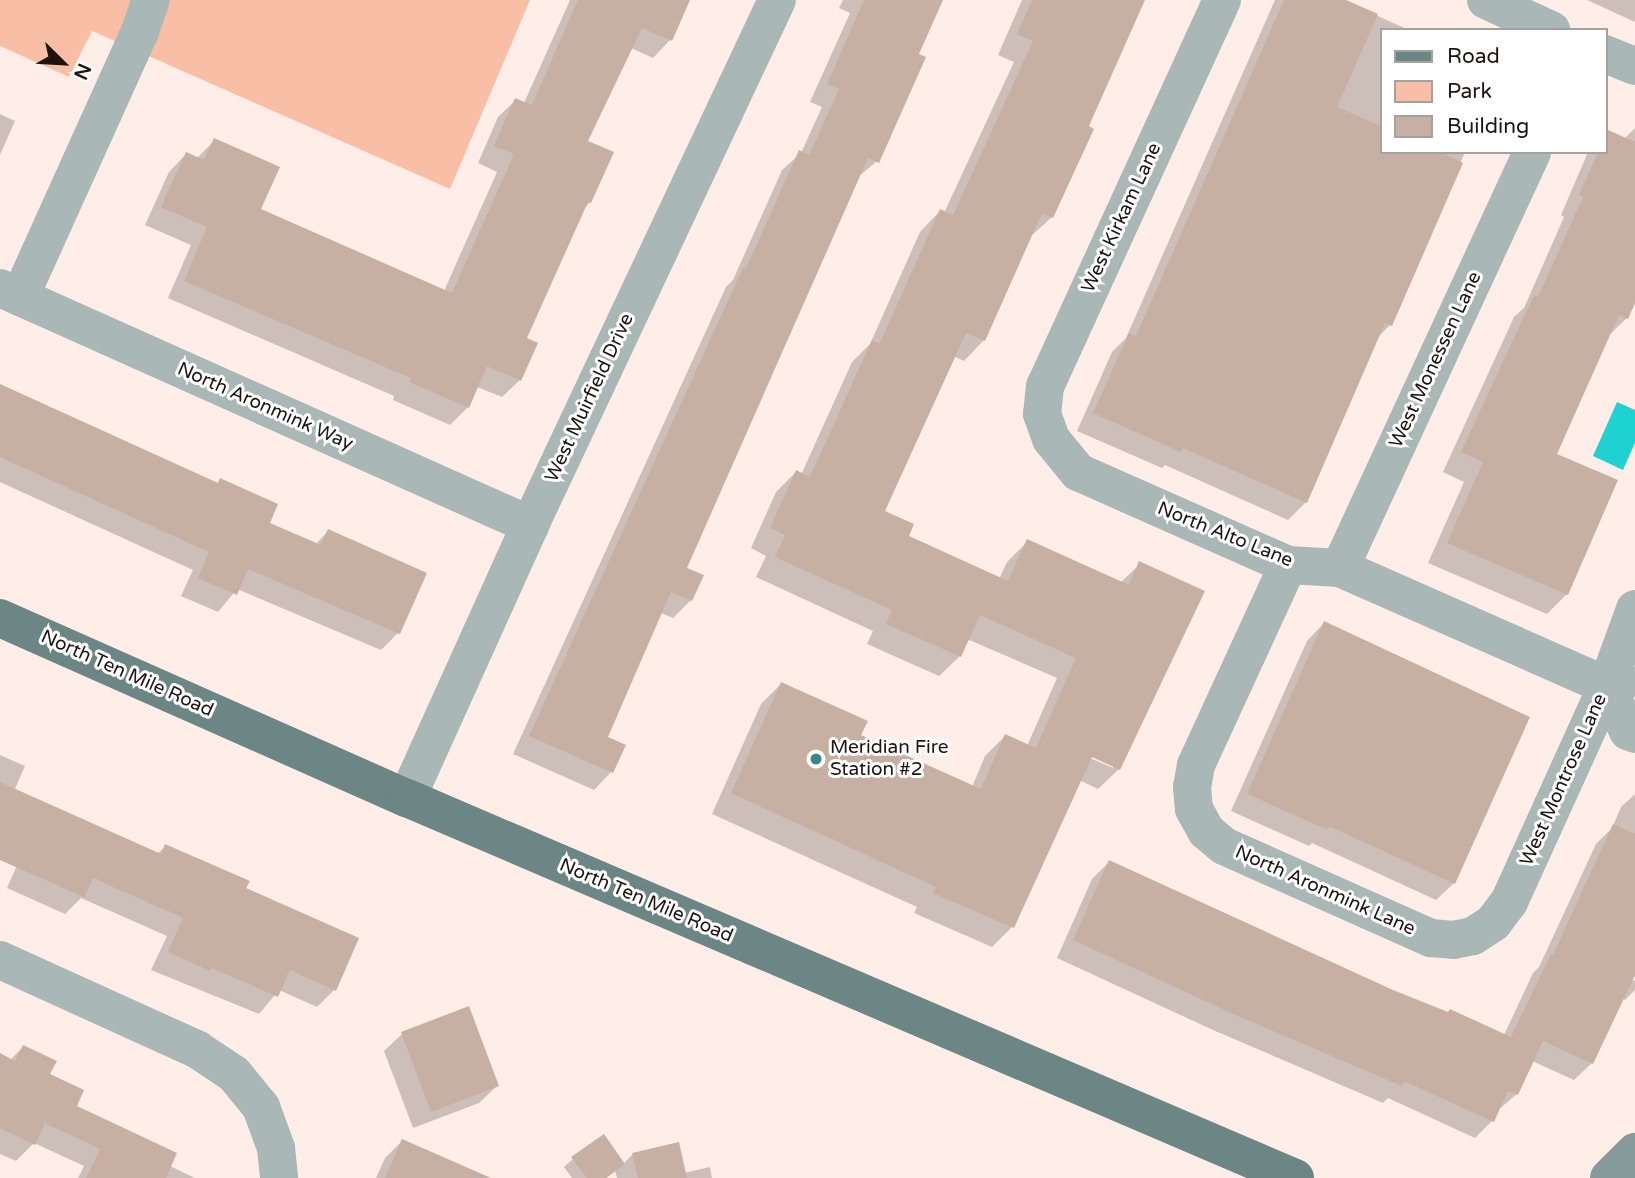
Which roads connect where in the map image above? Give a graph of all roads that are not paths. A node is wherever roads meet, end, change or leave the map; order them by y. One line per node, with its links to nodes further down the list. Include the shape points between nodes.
1 (151, 0): 9 (street, via 139,34)
2 (777, 0): 11 (street, West Muirfield Drive)
3 (1222, 0): 10 (street, West Kirkam Lane, via 1045,386 1042,414)
4 (1486, 0): 5 (street)
5 (1547, 28)
6 (1607, 55): 7 (street)
7 (1635, 66)
8 (1531, 154): 13 (street, West Monessen Lane)
9 (10, 293): 11 (street, North Aronmink Way)
10 (1051, 439): 12 (street, North Alto Lane, via 1078,472)
11 (530, 526): 18 (street, West Muirfield Drive)
12 (1288, 565): 13 (street, North Alto Lane); 19 (street, North Aronmink Lane, via 1196,765 1194,809 1206,831 1224,846 1431,938)
13 (1340, 568): 16 (street, North Alto Lane)
14 (1635, 609): 16 (street, West Montrose Lane)
15 (0, 618): 18 (main road, North Ten Mile Road)
16 (1621, 683): 17 (street, via 1628,731); 19 (street, West Montrose Lane, via 1508,902 1493,923)
17 (1635, 734)
18 (407, 798): 23 (main road, North Ten Mile Road)
19 (1473, 936)
20 (0, 960): 22 (street, via 198,1050 234,1074 261,1107)
21 (1635, 1152): 24 (street)
22 (278, 1163)
23 (1295, 1178)
24 (1609, 1178)

